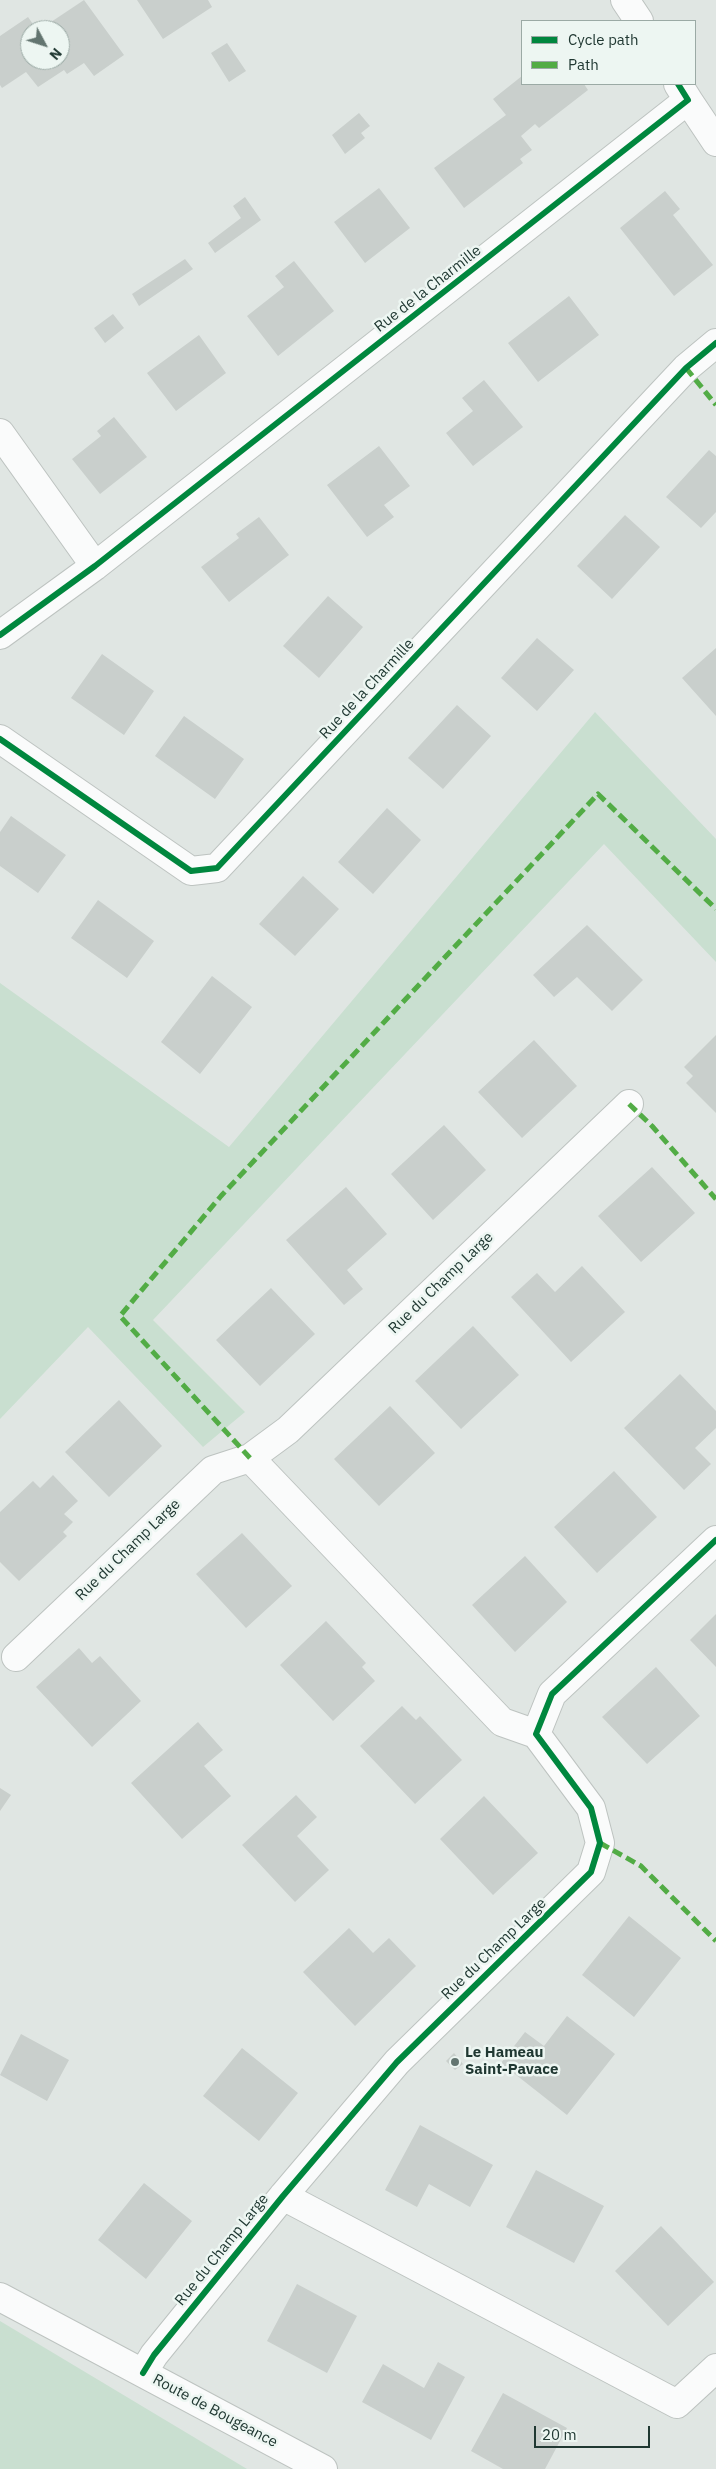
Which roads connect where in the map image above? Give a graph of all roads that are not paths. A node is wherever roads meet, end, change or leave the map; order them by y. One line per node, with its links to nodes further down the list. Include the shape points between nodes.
1 (625, 0): 2 (street)
2 (638, 20)
3 (683, 92): 4 (street, Rue de la Charmille); 7 (street, Rue de la Charmille)
4 (716, 142)
5 (716, 343): 9 (street, Rue de la Charmille, via 686,368 217,868 191,871)
6 (0, 433): 7 (street)
7 (95, 566): 8 (street, Rue de la Charmille)
8 (0, 635)
9 (0, 739)
10 (629, 1104): 11 (street, Rue du Champ Large, via 288,1430)
11 (250, 1458): 13 (street, Rue du Champ Large, via 213,1470); 14 (street, via 502,1722)
12 (716, 1540): 14 (street, via 552,1694)
13 (16, 1657)
14 (536, 1734): 15 (street, Rue du Champ Large, via 591,1808 600,1843 591,1872 397,2062)
15 (283, 2196): 17 (street, Rue du Champ Large, via 677,2404); 18 (street, Rue du Champ Large, via 154,2355)
16 (0, 2297): 18 (street, Route de Bougeance)
17 (716, 2368)
18 (144, 2373): 19 (street, Route de Bougeance)
19 (323, 2469)

